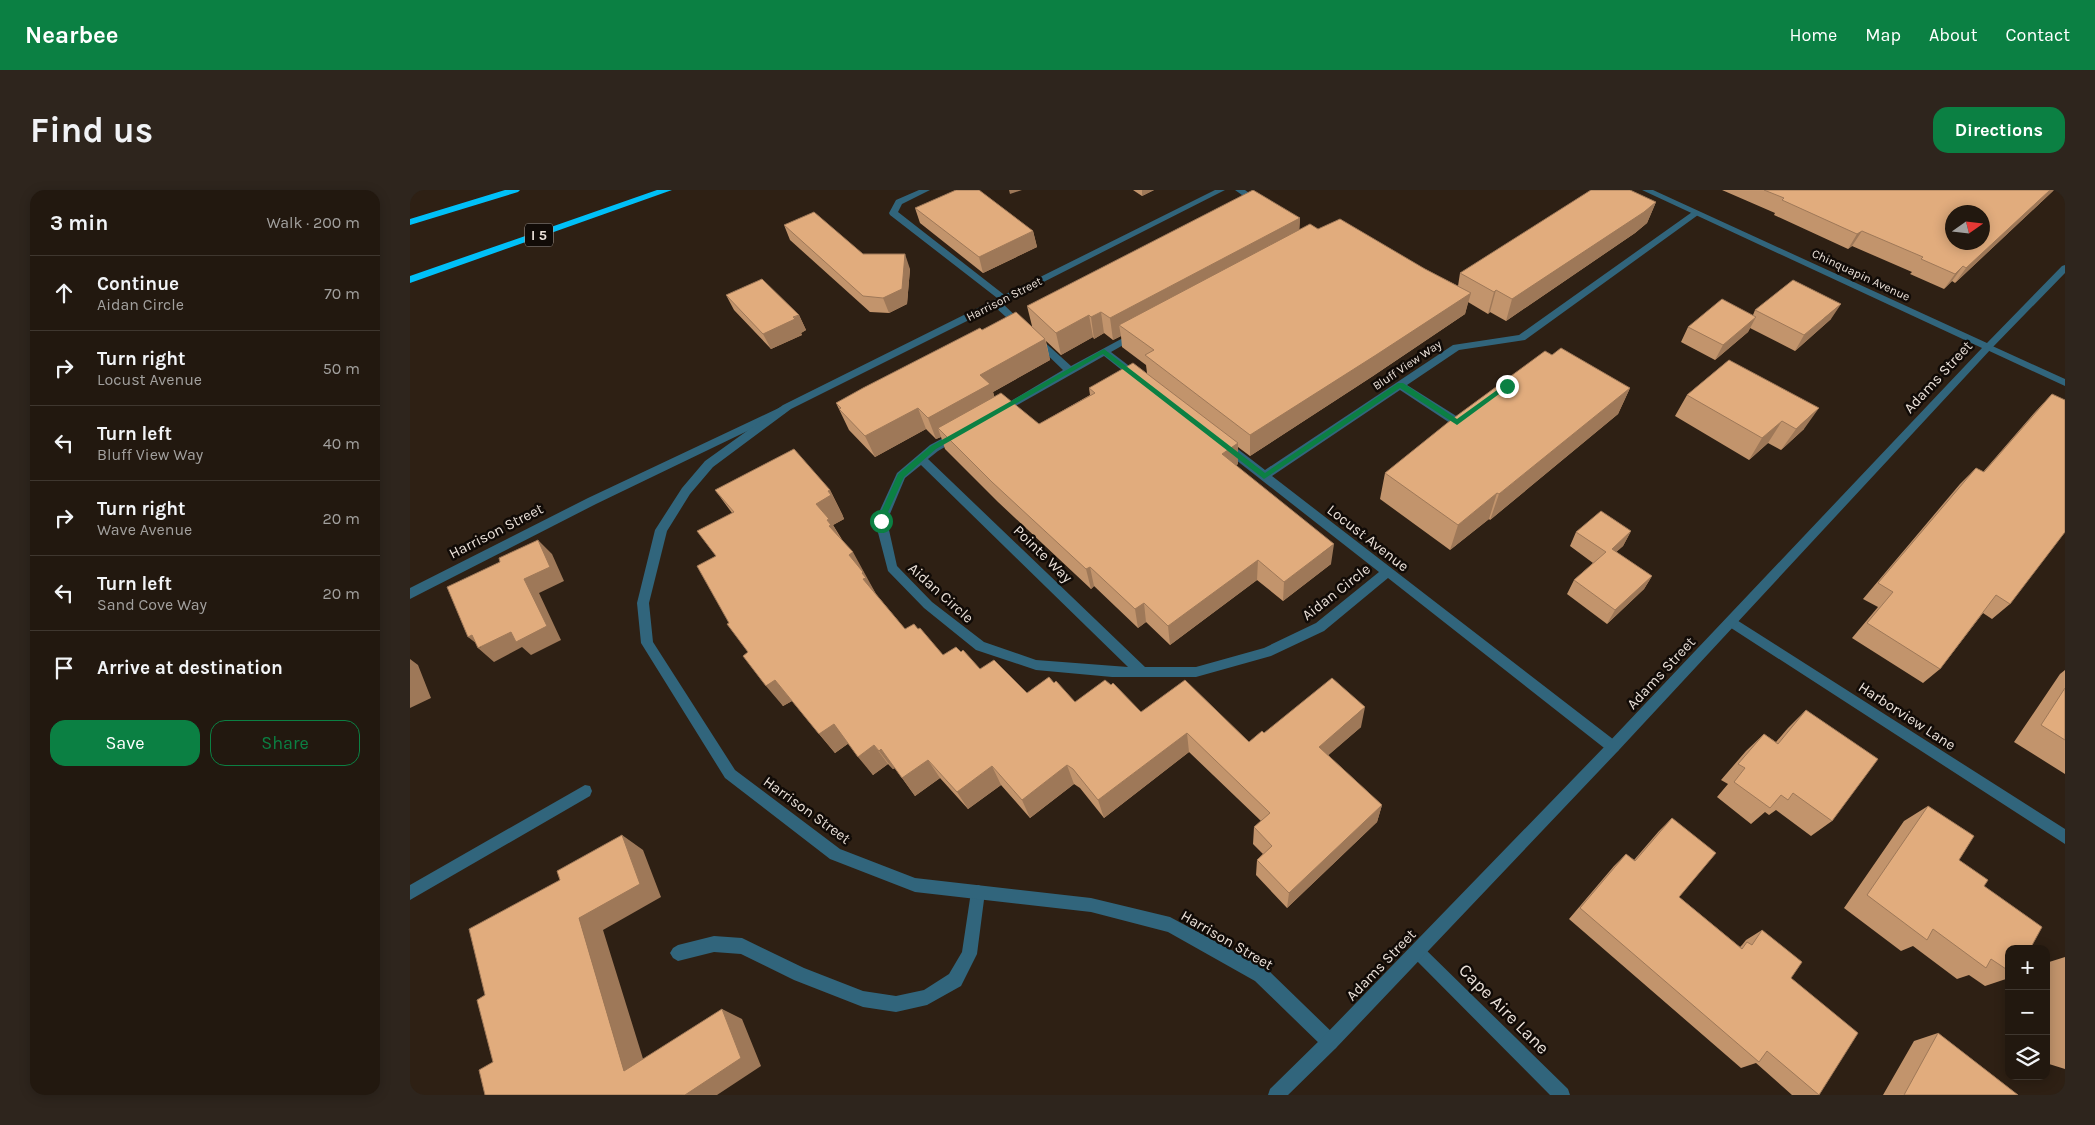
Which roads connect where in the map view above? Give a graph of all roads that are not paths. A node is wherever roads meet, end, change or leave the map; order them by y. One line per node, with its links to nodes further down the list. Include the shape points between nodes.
1 (515, 190): 9 (highway)
2 (667, 190): 11 (highway, I 5)
3 (926, 190): 12 (street, via 899,202 893,213)
4 (1221, 190): 12 (street, Harrison Street)
5 (1239, 190): 7 (street)
6 (1653, 191): 8 (street, Chinquapin Avenue)
7 (1271, 211)
8 (1695, 213): 14 (street, Chinquapin Avenue); 18 (street, Bluff View Way, via 1522,338 1456,347)
9 (410, 222)
10 (2065, 268): 14 (street, Adams Street)
11 (410, 280)
12 (1001, 301): 16 (street); 20 (street, Harrison Street)
13 (1147, 328): 15 (street)
14 (1988, 347): 17 (street, Chinquapin Avenue); 29 (street, Adams Street)
15 (1104, 351): 16 (street); 19 (street)
16 (1070, 371): 21 (street)
17 (2065, 383)
18 (1400, 385): 22 (street); 26 (street, Bluff View Way)
19 (1150, 387)
20 (787, 407): 28 (street, Harrison Street); 34 (street, Harrison Street, via 709,464 686,491 661,530 643,604 647,643 730,774 835,854 915,885)
21 (985, 419)
22 (1457, 422)
23 (968, 428): 25 (street, Aidan Circle)
24 (1218, 441): 26 (street, Locust Avenue)
25 (921, 458): 30 (street, Pointe Way); 30 (street, Aidan Circle, via 901,476 881,521 892,568 928,605 980,646 1036,666)
26 (1264, 476): 27 (street, Locust Avenue)
27 (1387, 572): 30 (street, Aidan Circle, via 1320,627 1267,652 1196,672); 31 (street, Locust Avenue)
28 (410, 594)
29 (1732, 622): 31 (street, Adams Street); 33 (street, Harborview Lane)
30 (1142, 672)
31 (1613, 748): 36 (street, Adams Street)
32 (585, 791): 35 (street)
33 (2065, 837)
34 (978, 892): 37 (street, via 968,954 955,980 928,997 896,1004 863,999 742,946 714,944); 38 (street, Harrison Street, via 1091,905 1170,925 1261,975)
35 (410, 893)
36 (1417, 951): 38 (street, Adams Street); 40 (street, Cape Aire Lane)
37 (678, 953)
38 (1330, 1042): 39 (street, Adams Street)
39 (1276, 1095)
40 (1562, 1095)

